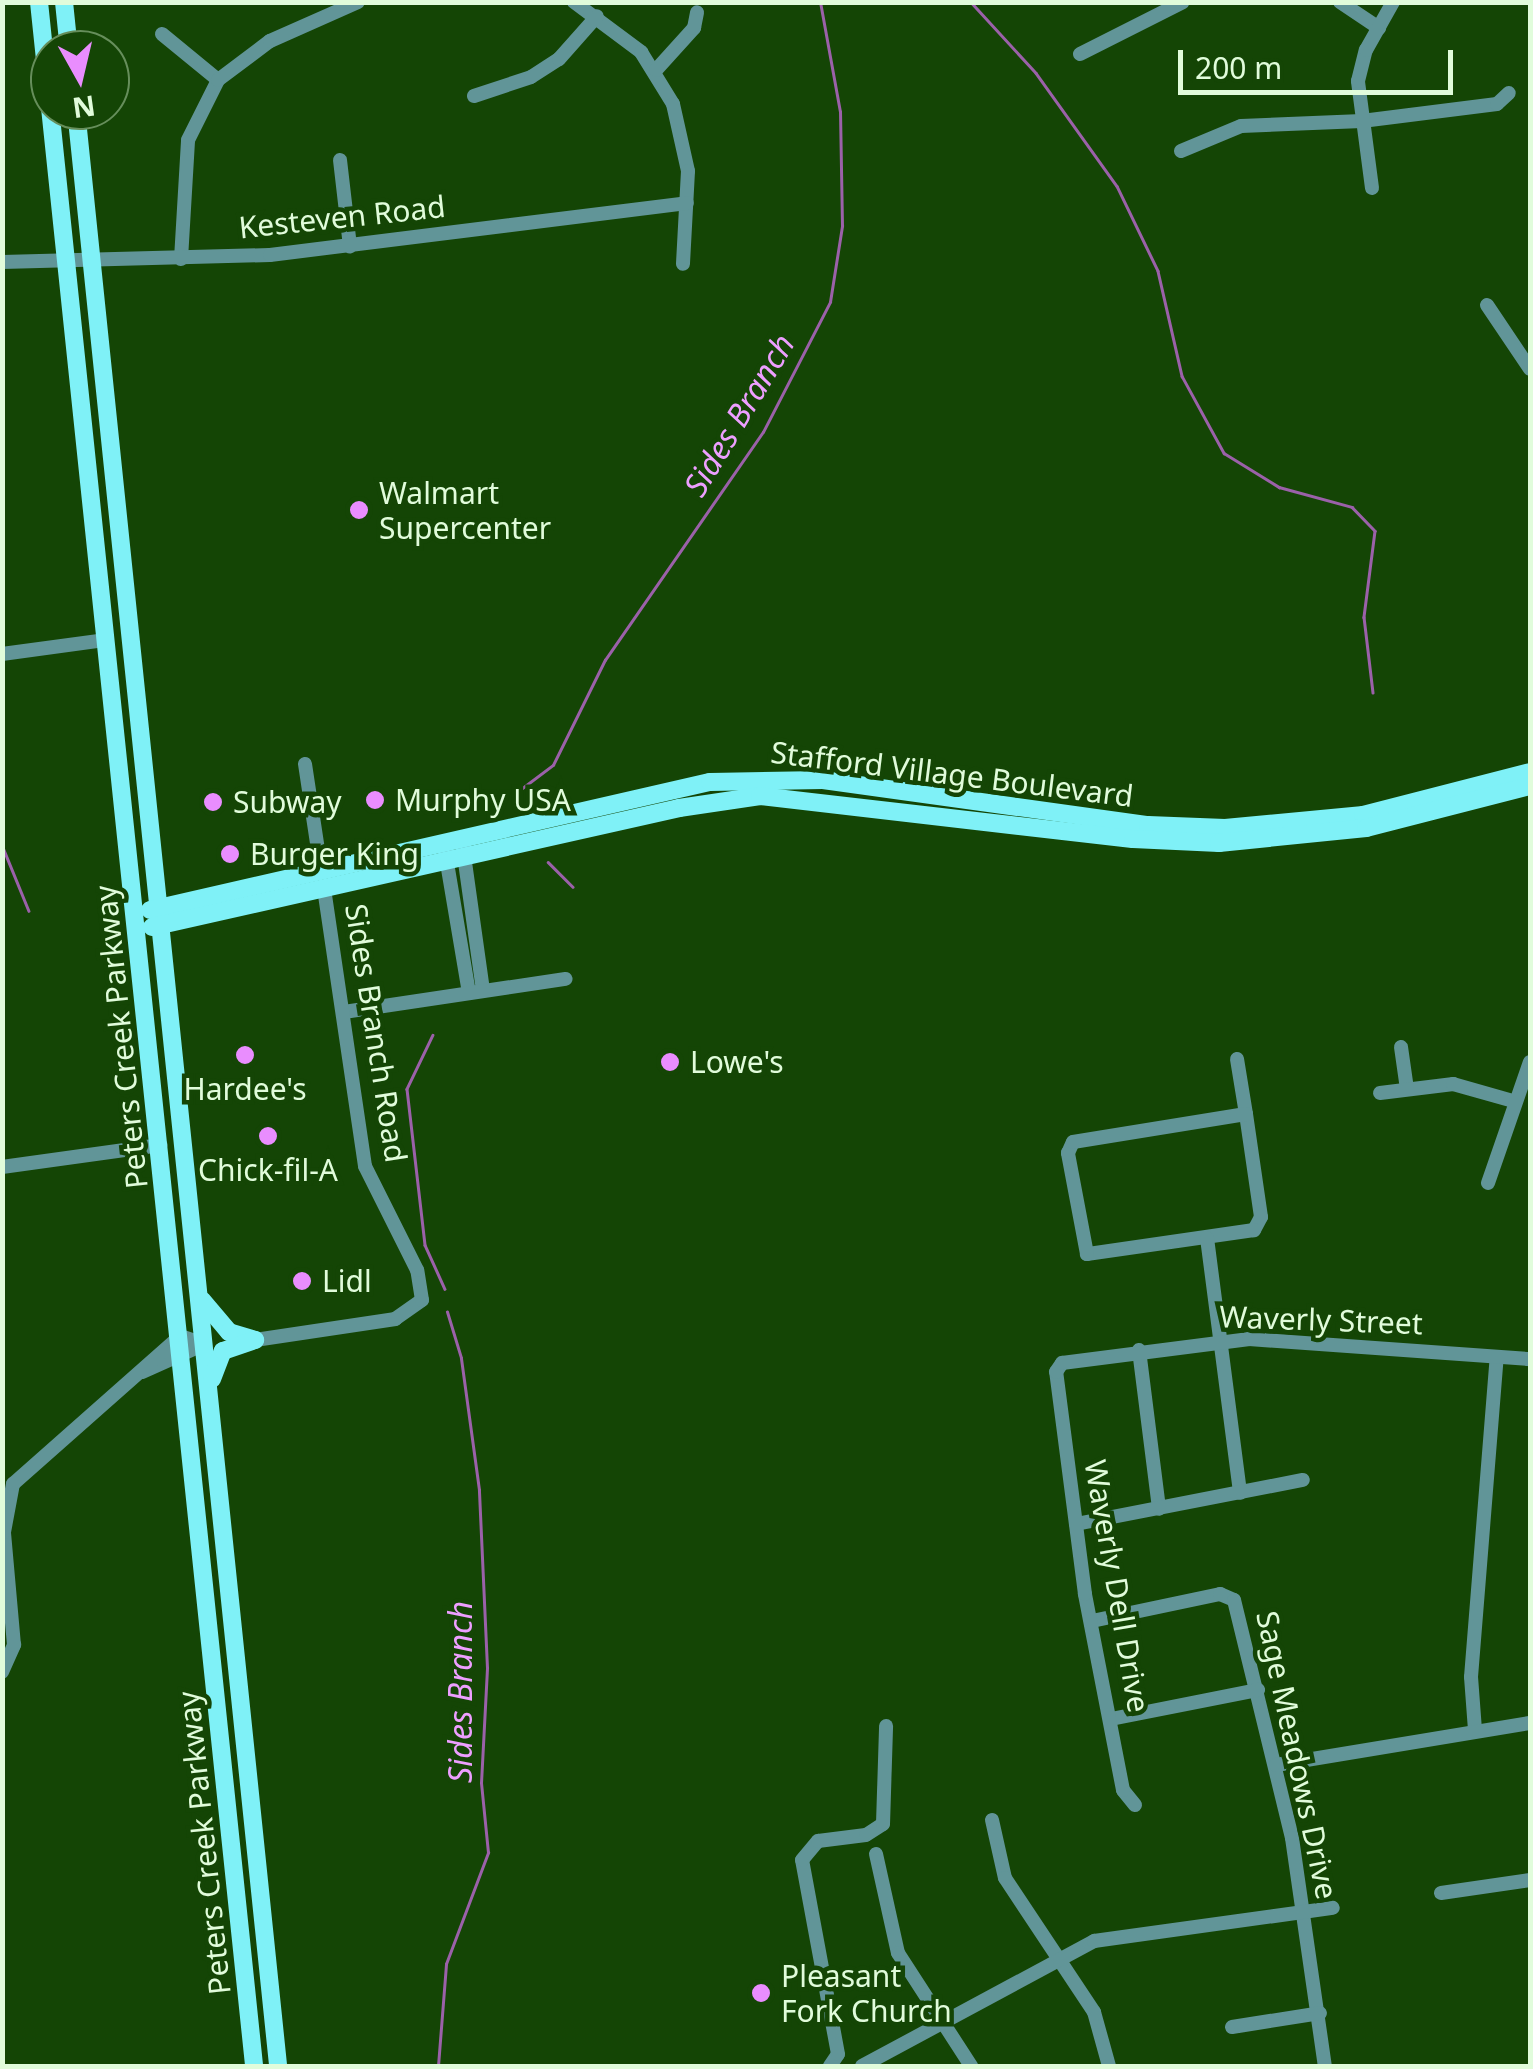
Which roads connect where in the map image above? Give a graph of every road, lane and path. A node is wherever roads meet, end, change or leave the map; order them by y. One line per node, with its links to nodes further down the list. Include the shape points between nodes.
1 (39, 2): 25 (main road, Peters Creek Parkway)
2 (64, 2): 11 (main road)
3 (358, 2): 15 (street, via 270,41)
4 (574, 2): 9 (street)
5 (1183, 2): 13 (street)
6 (1340, 2): 10 (street)
7 (1393, 2): 10 (street)
8 (697, 12): 14 (street, via 694,28)
9 (597, 16): 14 (street); 17 (street, via 559,59)
10 (1379, 28): 18 (street, via 1360,66)
11 (67, 30)
12 (162, 34): 15 (street)
13 (1080, 54)
14 (656, 70): 23 (street, via 682,131)
15 (218, 80): 27 (street, via 188,140)
16 (1508, 93): 18 (street, via 1497,104)
17 (474, 96)
18 (1362, 121): 20 (street, via 1241,126); 22 (street)
19 (78, 130): 26 (main road, Peters Creek Parkway)
20 (1181, 151)
21 (340, 160): 24 (street)
22 (1372, 188)
23 (687, 203): 24 (street, Kesteven Road); 29 (street)
24 (350, 246): 27 (street, Kesteven Road)
25 (65, 256): 26 (street, Kesteven Road); 28 (street, Kesteven Road); 32 (main road, Peters Creek Parkway)
26 (92, 256): 27 (street, Kesteven Road); 39 (main road, Peters Creek Parkway)
27 (182, 259)
28 (2, 262)
29 (683, 264)
30 (1487, 305): 31 (street)
31 (1530, 369)
32 (106, 640): 33 (street); 40 (main road, Peters Creek Parkway)
33 (2, 654)
34 (305, 764): 38 (street, Sides Branch Road)
35 (1530, 772): 37 (main road, Stafford Village Boulevard, via 1363,815 1226,828 1148,825 823,780 746,779)
36 (1530, 786): 37 (main road, Stafford Village Boulevard, via 1366,828 1246,842 1132,839 760,796)
37 (454, 850): 38 (main road, Stafford Village Boulevard); 42 (street)
38 (323, 879): 39 (main road, Stafford Village Boulevard); 43 (street, Sides Branch Road)
39 (161, 917): 40 (main road, Stafford Village Boulevard); 55 (main road, Peters Creek Parkway)
40 (136, 921): 51 (main road, Peters Creek Parkway)
41 (566, 979): 42 (street)
42 (476, 992): 43 (street)
43 (344, 1012): 58 (street, Sides Branch Road, via 365,1166 416,1270 422,1300 395,1319)
44 (1401, 1048): 47 (street)
45 (1237, 1059): 50 (street)
46 (1530, 1062): 49 (street)
47 (1407, 1089): 48 (street); 49 (street, via 1453,1084)
48 (1380, 1093)
49 (1513, 1101): 53 (street)
50 (1246, 1114): 54 (street, via 1260,1217 1254,1230); 54 (street, via 1079,1139 1069,1147 1086,1254)
51 (160, 1144): 52 (street); 55 (main road, via 176,1156 184,1222); 57 (main road, Peters Creek Parkway)
52 (2, 1167)
53 (1488, 1183)
54 (1207, 1238): 59 (street)
55 (195, 1251): 56 (main road, Peters Creek Parkway)
56 (200, 1296): 58 (main road, via 228,1332); 60 (main road, Peters Creek Parkway)
57 (180, 1336): 60 (street); 63 (main road, Peters Creek Parkway); 66 (street)
58 (255, 1340): 67 (main road, via 223,1351)
59 (1223, 1342): 61 (street, Waverly Street); 62 (street, Waverly Street); 69 (street)
60 (205, 1344): 63 (street); 67 (main road, Peters Creek Parkway)
61 (1138, 1350): 65 (street, Waverly Street, via 1074,1359); 70 (street)
62 (1497, 1356): 64 (street, Waverly Street); 78 (street, via 1471,1677)
63 (182, 1357): 66 (street); 91 (main road, Peters Creek Parkway)
64 (1530, 1359)
65 (1056, 1372): 71 (street, Waverly Dell Drive)
66 (132, 1375): 73 (street, via 36,1458 9,1492 4,1532 14,1644)
67 (210, 1385): 92 (main road, Peters Creek Parkway)
68 (1303, 1480): 69 (street)
69 (1240, 1492): 70 (street)
70 (1158, 1509): 71 (street)
71 (1076, 1524): 72 (street, Waverly Dell Drive)
72 (1092, 1621): 74 (street, Sage Meadows Drive, via 1230,1596); 75 (street, Waverly Dell Drive)
73 (2, 1672)
74 (1258, 1690): 75 (street); 79 (street, Sage Meadows Drive)
75 (1111, 1719): 80 (street, Waverly Dell Drive, via 1123,1790)
76 (1530, 1723): 78 (street)
77 (886, 1726): 93 (street, via 883,1824 866,1835 818,1842 802,1860 838,2054)
78 (1476, 1730): 79 (street)
79 (1276, 1765): 86 (street, Sage Meadows Drive)
80 (1136, 1805)
81 (992, 1820): 87 (street, via 1005,1878)
82 (876, 1854): 89 (street, via 898,1953)
83 (1530, 1880): 84 (street)
84 (1440, 1893)
85 (1333, 1908): 86 (street)
86 (1304, 1912): 87 (street, via 1114,1936); 88 (street, Sage Meadows Drive)
87 (1058, 1958): 89 (street); 96 (street, via 1094,2012)
88 (1320, 2013): 90 (street); 97 (street, Sage Meadows Drive)
89 (942, 2023): 94 (street); 95 (street)
90 (1232, 2027)
91 (254, 2066)
92 (278, 2066)
93 (830, 2066)
94 (862, 2066)
95 (971, 2066)
96 (1109, 2066)
97 (1326, 2066)

